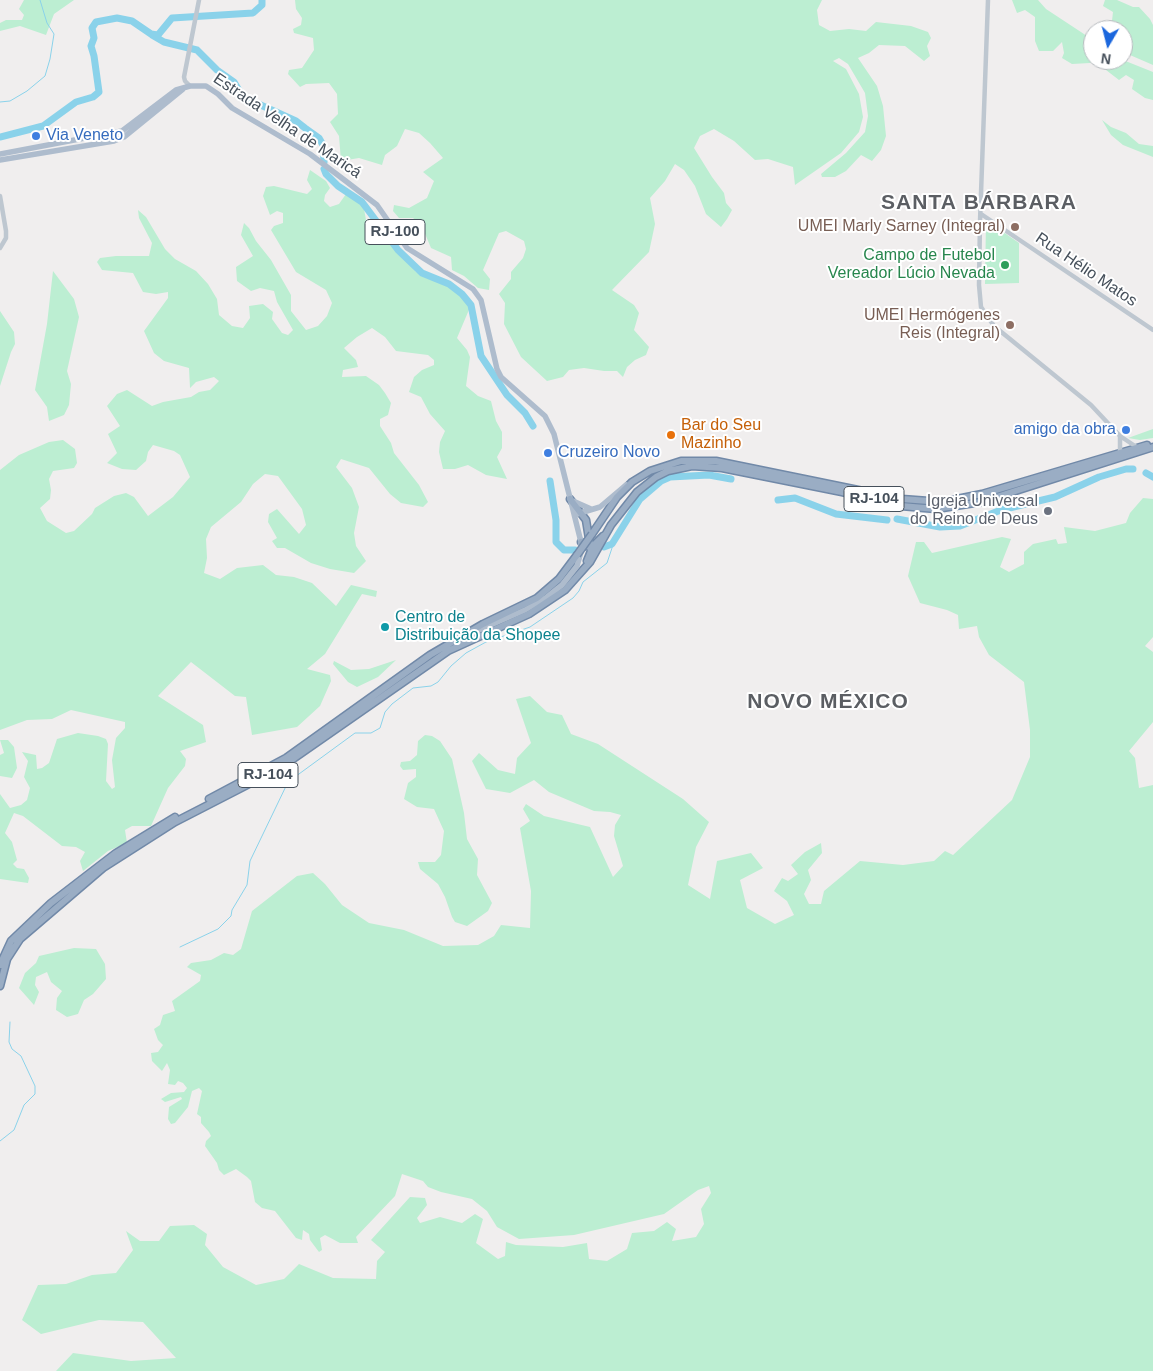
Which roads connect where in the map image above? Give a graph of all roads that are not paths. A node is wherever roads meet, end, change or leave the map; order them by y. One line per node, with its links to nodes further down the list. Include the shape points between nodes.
1 (199, 0): 3 (street, via 184,77)
2 (988, 0): 7 (street)
3 (188, 87): 4 (main road, Estrada Velha de Maricá, via 173,92 122,131); 5 (main road, Estrada Velha de Maricá, via 124,137); 16 (main road, Estrada Velha de Maricá / RJ-100, via 200,85 210,88 232,108 316,159 377,205 407,248 473,289 481,300 501,377 550,424)
4 (0, 154)
5 (0, 160)
6 (0, 196): 8 (street, via 6,231)
7 (980, 214): 9 (street, Rua Hélio Matos); 10 (street, via 979,285 985,315 1020,349 1091,405)
8 (0, 248)
9 (1153, 330)
10 (1120, 436): 13 (street); 14 (street)
11 (1153, 443): 13 (highway, RJ-104)
12 (1153, 447): 20 (highway, RJ-104, via 982,502 936,509 901,506 722,468 686,466 662,474 644,485)
13 (1138, 448): 14 (highway, RJ-104)
14 (1120, 453): 15 (highway, RJ-104, via 982,494 942,502 902,499 701,460 665,465)
15 (632, 482): 17 (main road, via 602,505); 24 (highway, RJ-104, bridge, via 617,496 559,579 537,598)
16 (570, 499): 17 (main road); 18 (highway); 19 (main road, RJ-100)
17 (591, 509): 18 (main road)
18 (582, 512): 19 (main road); 22 (highway)
19 (574, 518): 21 (main road, RJ-100)
20 (611, 525): 22 (highway, via 597,544); 23 (highway, RJ-104, via 590,562)
21 (581, 542): 22 (highway); 24 (main road, via 577,566 548,597 518,614)
22 (590, 547): 23 (highway, via 589,557)
23 (565, 590): 26 (highway, RJ-104, via 529,614 448,651 280,768 175,822 103,868 20,939 7,959)
24 (459, 638): 25 (highway, RJ-104, via 271,768 171,819 85,875 19,931)
25 (0, 965)
26 (0, 986)

